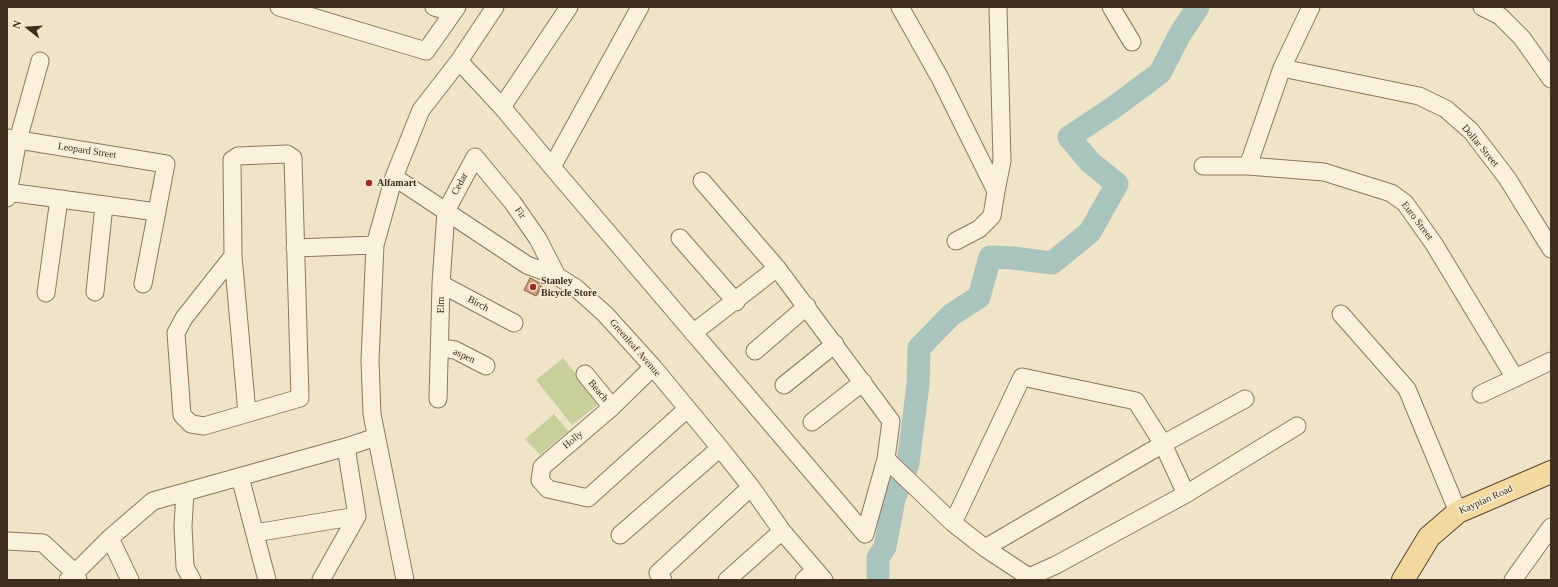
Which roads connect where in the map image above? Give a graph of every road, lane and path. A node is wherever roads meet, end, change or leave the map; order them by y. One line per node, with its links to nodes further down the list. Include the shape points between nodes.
1 (279, 7): 11 (street, via 426,51)
2 (434, 7): 11 (street)
3 (495, 7): 14 (street)
4 (569, 7): 17 (street)
5 (640, 7): 22 (street)
6 (900, 7): 25 (street, via 940,78)
7 (998, 7): 25 (street, via 1002,161)
8 (1112, 7): 12 (street)
9 (1311, 7): 15 (street)
10 (1482, 7): 16 (street, via 1500,16 1522,38)
11 (455, 10)
12 (1132, 42)
13 (40, 61): 18 (street)
14 (459, 62): 17 (street); 23 (street, via 421,110)
15 (1282, 68): 21 (street); 35 (street, Dollar Street, via 1419,96 1446,109 1471,132 1507,178)
16 (1551, 79)
17 (502, 107): 22 (street)
18 (12, 139): 26 (street); 30 (street, Leopard Street, via 166,164)
19 (475, 157): 29 (street, Cedar); 38 (street, Fir, via 513,203 538,239)
20 (1203, 166): 21 (street, Euro Street)
21 (1248, 166): 55 (street, Euro Street, via 1324,172 1391,193 1405,203 1434,244)
22 (552, 167): 47 (street)
23 (394, 177): 29 (street, Greenleaf Avenue); 33 (street)
24 (702, 181): 37 (street)
25 (996, 191): 32 (street, via 992,216 979,229)
26 (8, 195): 27 (street)
27 (59, 199): 28 (street); 42 (street)
28 (104, 205): 30 (street); 41 (street)
29 (446, 211): 38 (street, Greenleaf Avenue, via 528,265); 40 (street, Elm)
30 (157, 212): 39 (street)
31 (680, 238): 43 (street)
32 (956, 241)
33 (375, 245): 34 (street); 66 (street, via 370,361 372,414)
34 (295, 248): 36 (street, via 293,158 287,154 238,156 232,160); 63 (street, via 300,398)
35 (1551, 248)
36 (233, 256): 63 (street); 63 (street, via 184,318 176,333 182,415 191,424 204,426)
37 (777, 268): 43 (street); 44 (street)
38 (557, 276): 53 (street, Greenleaf Avenue, via 576,288 605,314)
39 (143, 284)
40 (441, 284): 46 (street, Birch); 49 (street, Elm)
41 (95, 292)
42 (46, 294)
43 (736, 302): 47 (street)
44 (806, 306): 48 (street); 50 (street)
45 (1340, 314): 76 (street, via 1407,389)
46 (514, 323)
47 (693, 333): 70 (street, via 866,534)
48 (835, 344): 56 (street); 57 (street)
49 (440, 348): 52 (street, aspen, via 455,350); 59 (street, Elm)
50 (755, 351)
51 (1551, 361): 55 (street)
52 (486, 366)
53 (653, 367): 61 (street, Holly); 62 (street, Greenleaf Avenue)
54 (585, 374): 61 (street, Beach)
55 (1515, 378): 58 (street)
56 (863, 382): 64 (street); 70 (street, via 891,421)
57 (784, 385)
58 (1481, 394)
59 (438, 399)
60 (1245, 399): 67 (street)
61 (612, 407): 62 (street, Holly, via 542,466 540,480 548,489 588,498)
62 (687, 409): 69 (street, Greenleaf Avenue)
63 (247, 413)
64 (812, 422)
65 (1297, 426): 75 (street)
66 (376, 437): 68 (street); 92 (street)
67 (1164, 444): 75 (street); 78 (street, via 1136,401 1022,377); 85 (street)
68 (346, 447): 72 (street); 77 (street)
69 (720, 448): 73 (street, Greenleaf Avenue); 82 (street)
70 (889, 462): 78 (street)
71 (1551, 472): 76 (main road, Kaypian Road)
72 (240, 477): 74 (street); 81 (street)
73 (752, 487): 80 (street, Greenleaf Avenue); 93 (street, via 658,573)
74 (184, 492): 83 (street, via 153,502); 89 (street, via 182,526 185,567)
75 (1186, 494): 85 (street, via 1056,565 1028,577)
76 (1458, 512): 95 (main road, Kaypian Road, via 1429,537)
77 (357, 516): 81 (street); 91 (street)
78 (952, 523): 85 (street)
79 (1551, 526): 96 (street)
80 (782, 530): 86 (street, Greenleaf Avenue); 94 (street)
81 (255, 533): 90 (street)
82 (620, 535)
83 (110, 538): 87 (street); 88 (street)
84 (7, 541): 87 (street, via 43,543)
85 (985, 548)
86 (814, 577)
87 (74, 578)
88 (130, 580)
89 (192, 580)
90 (267, 580)
91 (321, 580)
92 (405, 580)
93 (663, 580)
94 (727, 580)
95 (1403, 580)
96 (1514, 580)

